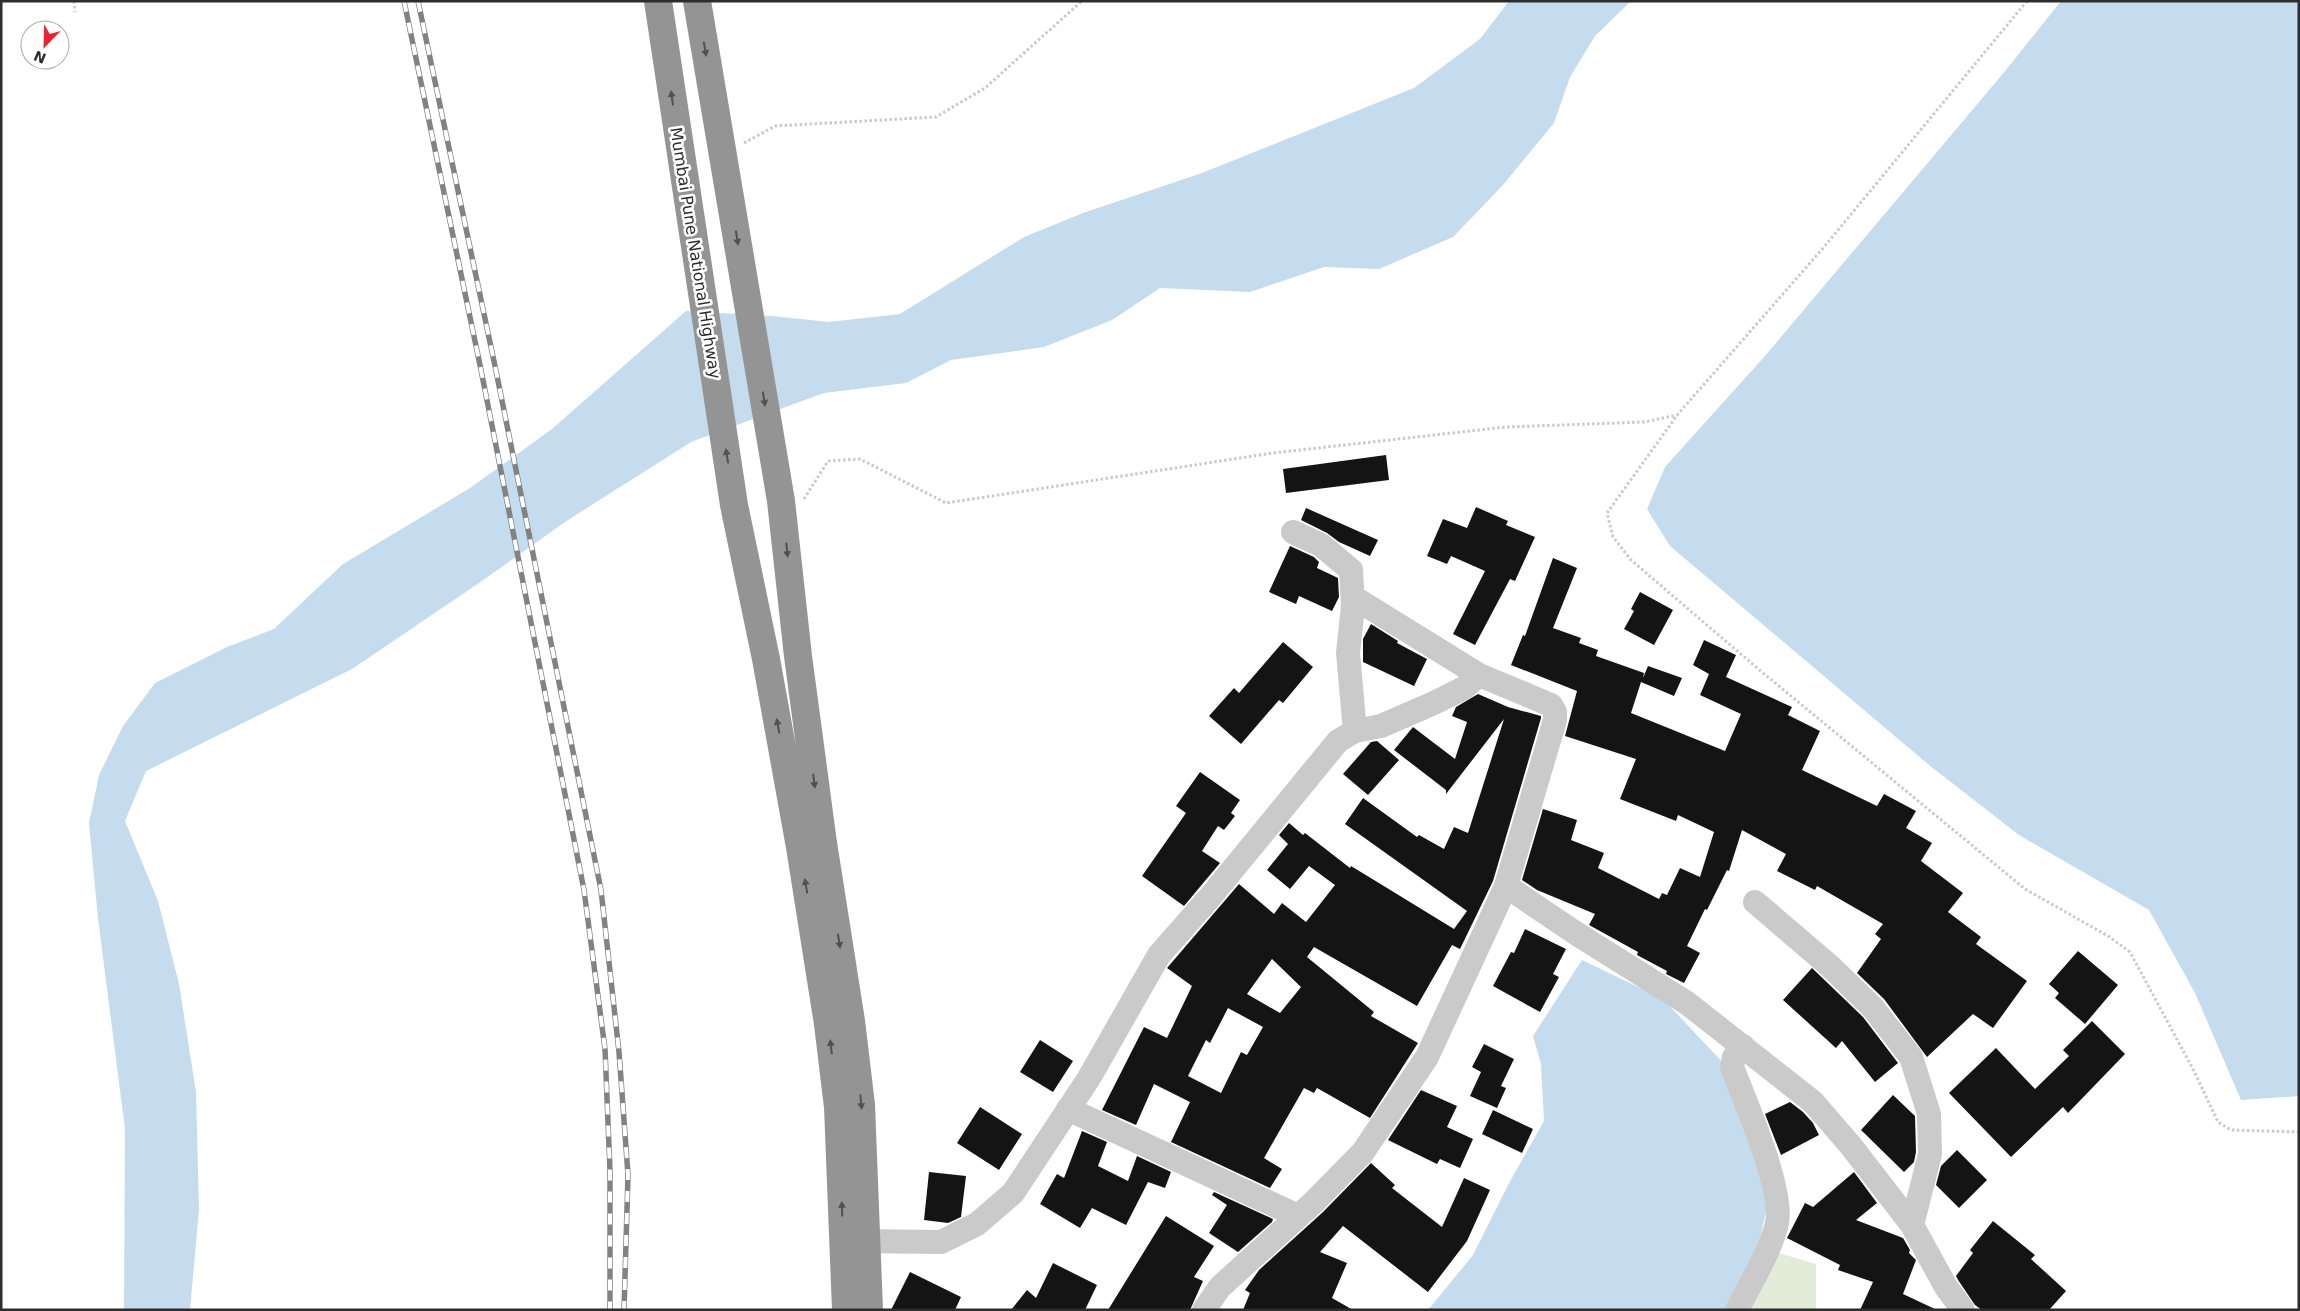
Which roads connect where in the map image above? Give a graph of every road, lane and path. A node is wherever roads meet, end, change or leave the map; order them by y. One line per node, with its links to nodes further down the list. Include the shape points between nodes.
1 (74, 1): 6 (path)
2 (658, 1): 21 (highway, Mumbai Pune National Highway, one-way to 2, via 820,967 768,668 734,505)
3 (697, 1): 7 (highway, one-way to 7)
4 (1082, 1): 7 (path, via 986,88 936,117 775,126)
5 (2027, 1): 8 (path, via 1824,247)
6 (75, 12)
7 (723, 154): 9 (highway, one-way to 9)
8 (1678, 414): 9 (path, via 1644,422 1506,427 1273,453 946,503 860,459 828,461); 18 (path, via 1608,513 1613,537 1632,560 2025,890 2108,936 2130,952 2218,1122 2231,1130)
9 (793, 501): 21 (highway, one-way to 21, via 798,656 861,1105)
10 (1293, 532): 11 (street, via 1321,545 1351,570)
11 (1353, 597): 12 (street); 13 (street, via 1348,653)
12 (1479, 675): 13 (street, via 1464,688 1434,703 1382,726); 14 (street, via 1551,705 1555,712)
13 (1355, 731): 17 (street, via 1338,741 1159,956)
14 (1506, 886): 16 (street, via 1688,1003); 19 (street, via 1427,1057 1363,1152)
15 (1754, 902): 20 (street, via 1832,967 1873,1008 1911,1057 1929,1114 1930,1154)
16 (1743, 1046): 20 (street, via 1813,1102 1852,1146); 25 (street, via 1734,1057 1732,1067 1776,1193 1777,1222 1768,1249)
17 (1068, 1109): 19 (street); 21 (street, via 1013,1193 978,1224 941,1242)
18 (2299, 1132)
19 (1298, 1216): 24 (street, via 1220,1287)
20 (1912, 1225): 26 (street, via 1946,1287)
21 (855, 1241): 22 (highway); 23 (highway)
22 (846, 1310)
23 (870, 1310)
24 (1204, 1310)
25 (1737, 1310)
26 (1963, 1310)

